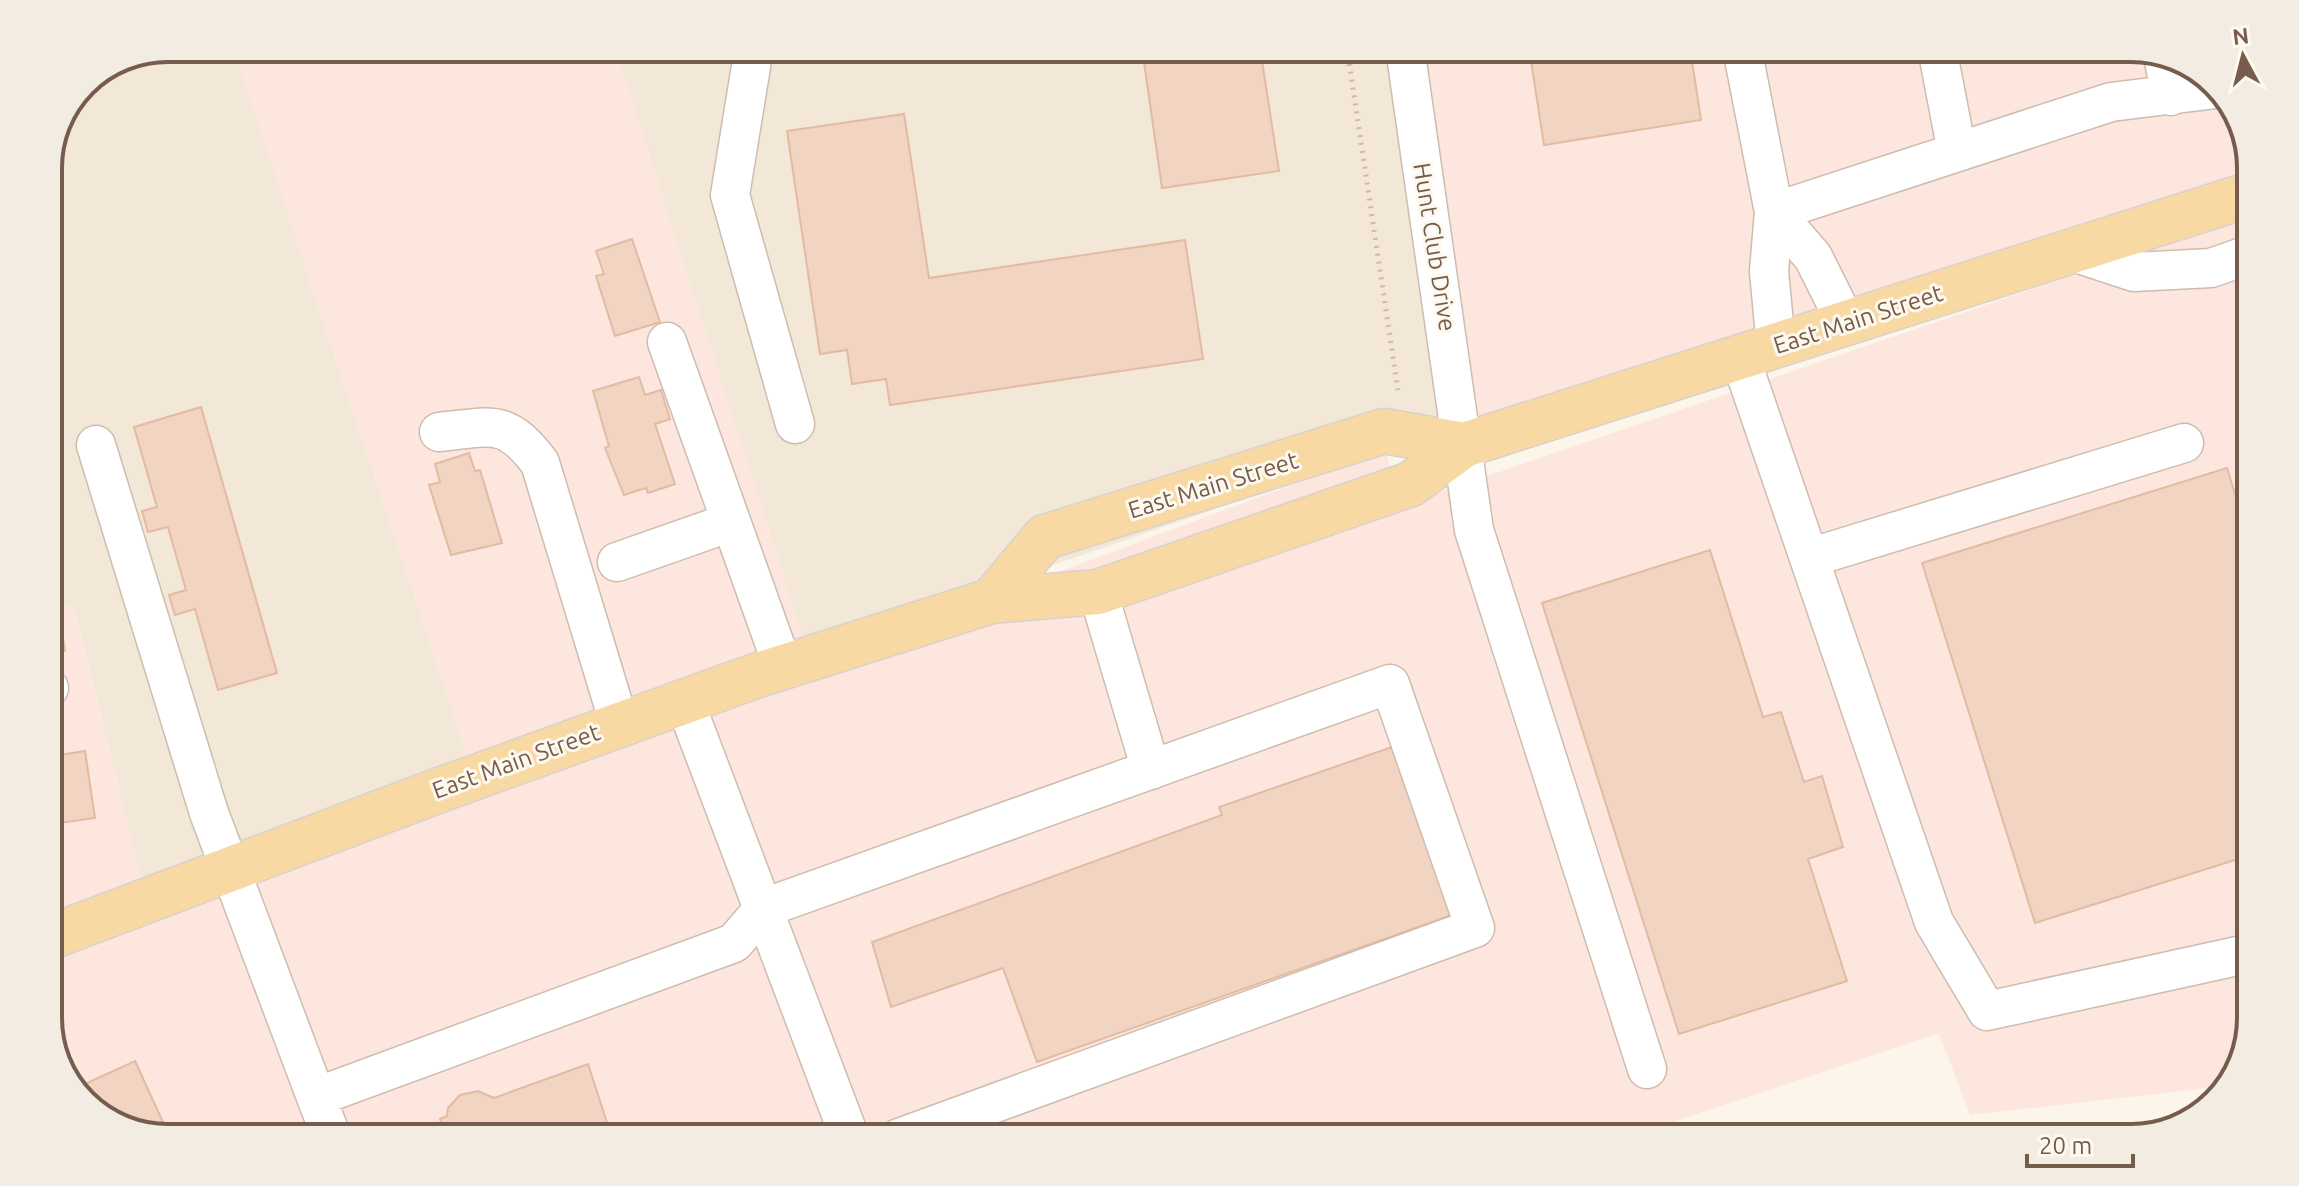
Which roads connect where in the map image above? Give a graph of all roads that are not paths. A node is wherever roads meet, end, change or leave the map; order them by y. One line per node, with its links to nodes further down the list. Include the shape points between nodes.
1 (752, 62): 16 (street, via 730,195)
2 (1407, 62): 20 (street, Hunt Club Drive)
3 (1745, 62): 10 (street)
4 (1940, 62): 8 (street)
5 (2166, 69): 7 (street)
6 (2203, 91): 7 (street)
7 (2171, 96): 8 (street, via 2111,102)
8 (1957, 152): 10 (street)
9 (2237, 198): 11 (main road, East Main Street)
10 (1774, 212): 13 (street, via 1813,257); 15 (street)
11 (2070, 251): 12 (street, via 2134,272 2211,268); 13 (main road, East Main Street)
12 (2237, 259)
13 (1846, 323): 15 (main road, East Main Street)
14 (667, 342): 21 (street)
15 (1758, 351): 20 (main road, East Main Street); 22 (street)
16 (795, 424)
17 (439, 432): 28 (street, via 493,427 519,436 540,463)
18 (2184, 443): 22 (street)
19 (96, 445): 30 (street, via 209,813)
20 (1464, 445): 24 (main road, East Main Street, via 1411,484); 25 (main road, East Main Street, via 1384,431 1045,537); 34 (street, Hunt Club Drive, via 1474,530)
21 (731, 522): 23 (street); 26 (street)
22 (1809, 558): 33 (street, via 1934,922 1987,1011)
23 (617, 562)
24 (1098, 592): 25 (main road, East Main Street); 29 (street)
25 (991, 601): 26 (main road, East Main Street)
26 (783, 667): 27 (main road, East Main Street)
27 (684, 700): 28 (main road, East Main Street); 31 (street)
28 (619, 723): 30 (main road, East Main Street)
29 (1151, 770): 31 (street); 38 (street, via 1390,684 1475,928)
30 (233, 868): 32 (main road, East Main Street); 35 (street)
31 (764, 908): 35 (street, via 734,943); 37 (street)
32 (62, 933)
33 (2237, 956)
34 (1647, 1069)
35 (316, 1097): 36 (street)
36 (327, 1124)
37 (845, 1124)
38 (937, 1124)

